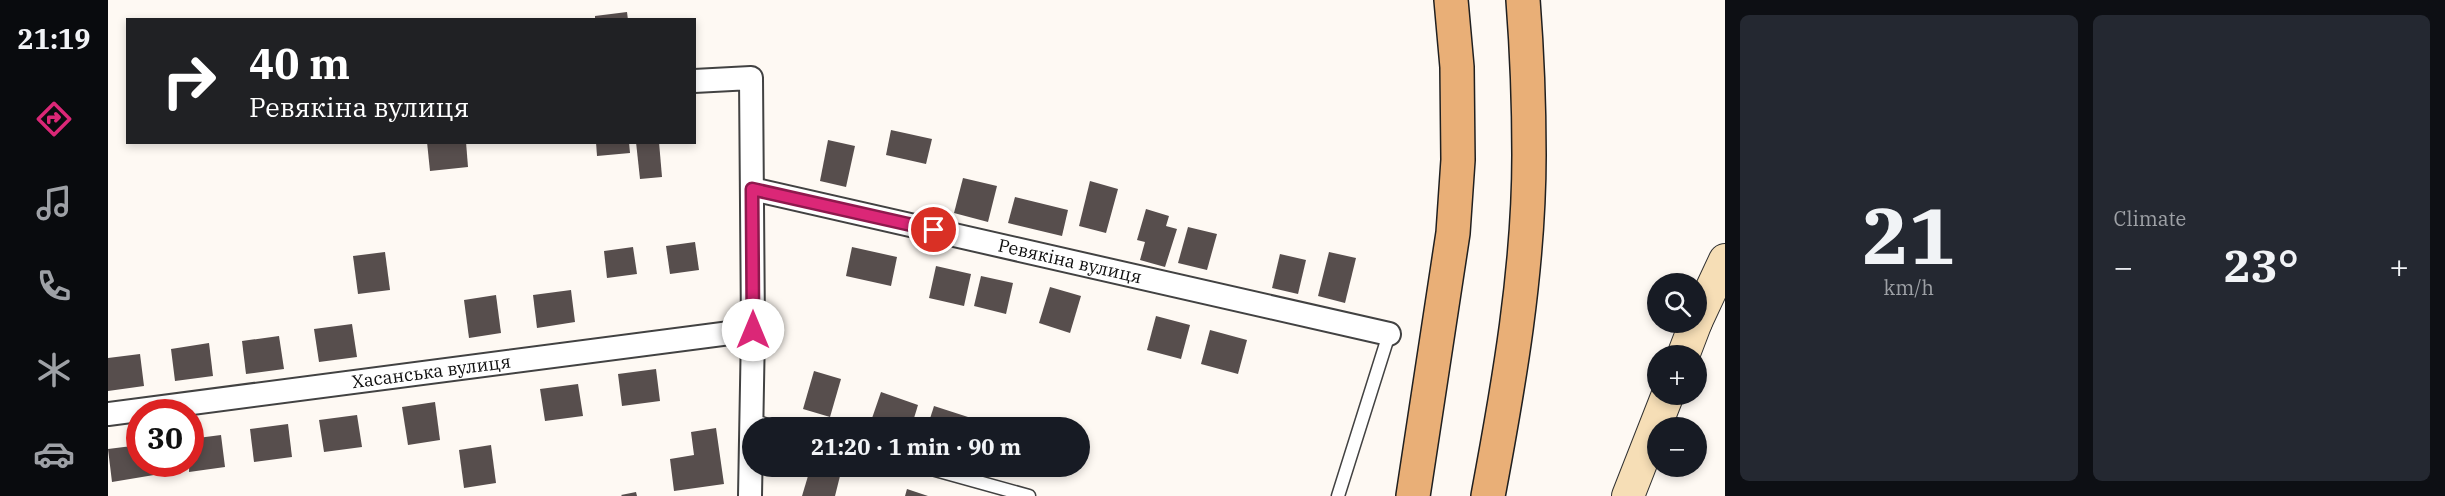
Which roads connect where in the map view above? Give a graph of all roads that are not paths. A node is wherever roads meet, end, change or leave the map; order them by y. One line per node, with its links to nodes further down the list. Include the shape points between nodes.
1 (1451, 0): 17 (main road, via 1457,67 1458,160 1453,233)
2 (1523, 0): 18 (main road, via 1529,157 1524,257)
3 (696, 81): 4 (street, via 751,78)
4 (752, 189): 7 (street); 8 (street, Ревякiна вулиця)
5 (1725, 260): 6 (street)
6 (1707, 298)
7 (753, 330): 10 (street, Хасанська вулиця); 11 (street)
8 (1389, 334): 16 (lane)
9 (1664, 405): 19 (street)
10 (108, 414)
11 (751, 417)
12 (750, 477): 14 (street)
13 (961, 477): 15 (lane)
14 (750, 496)
15 (1029, 496)
16 (1338, 496)
17 (1413, 496)
18 (1488, 496)
19 (1628, 496)

